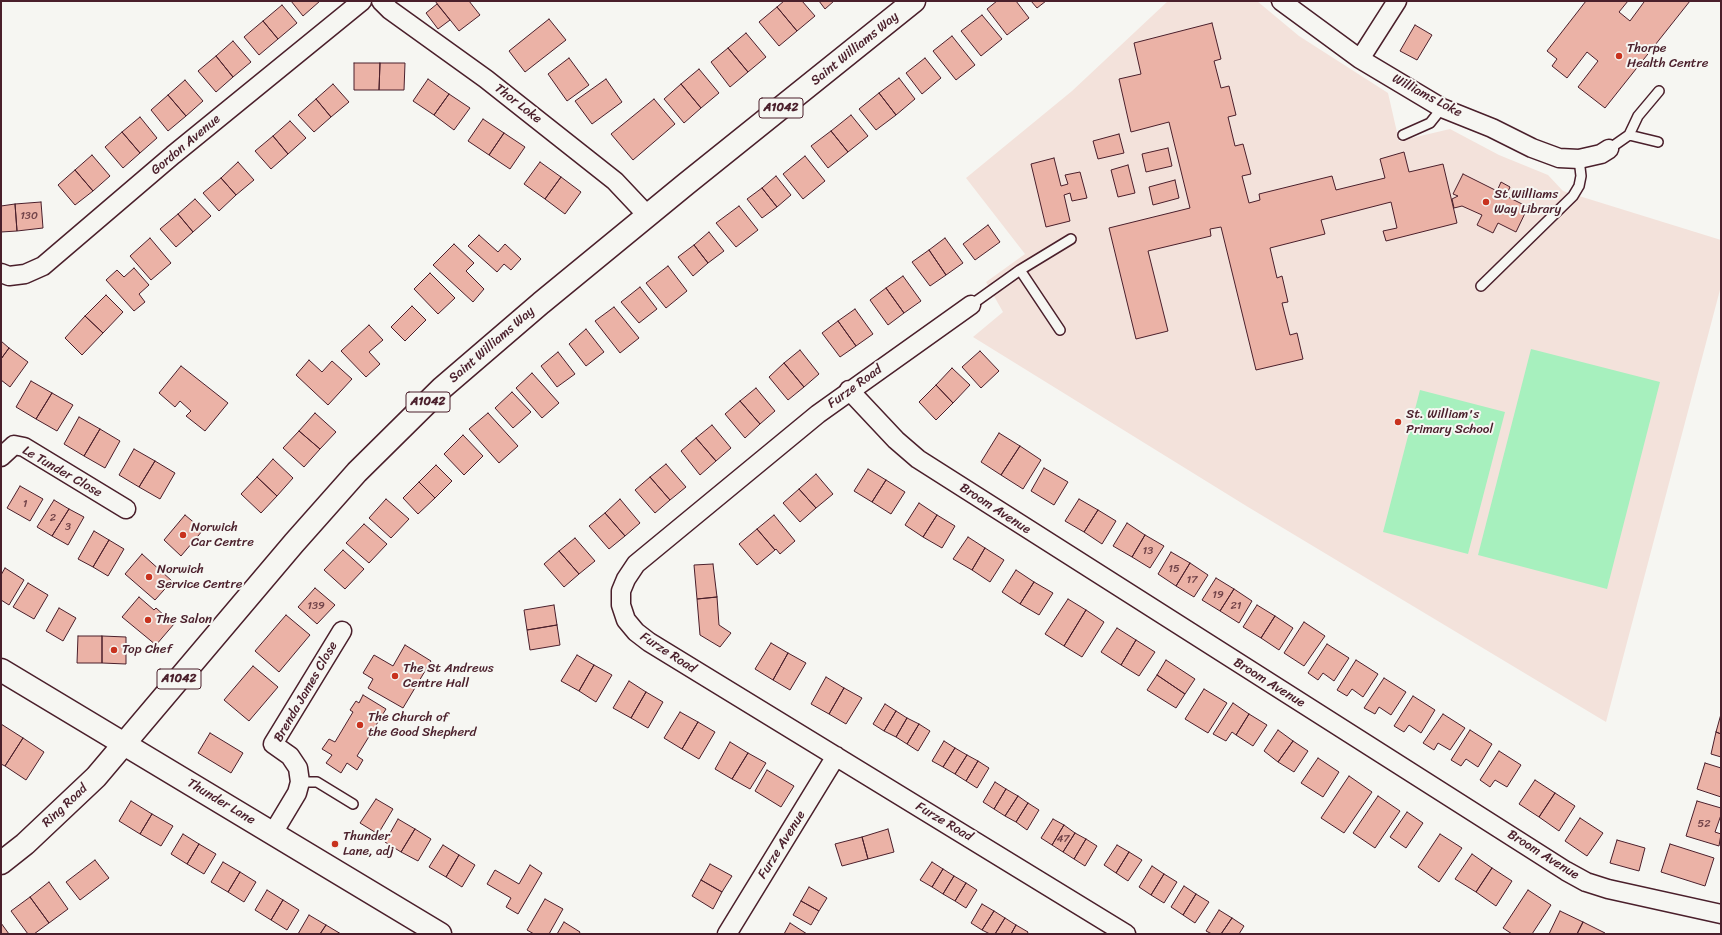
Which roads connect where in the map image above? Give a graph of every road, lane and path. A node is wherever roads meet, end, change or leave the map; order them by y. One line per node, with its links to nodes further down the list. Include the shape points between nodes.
1 (362, 1): 17 (street, Gordon Avenue, via 173,155 43,266 25,274)
2 (382, 1): 14 (street, Thor Loke, via 390,10 486,79 616,181)
3 (914, 1): 14 (main road, Saint Williams Way / A1042)
4 (1281, 1): 6 (street, Williams Loke)
5 (1397, 1): 6 (street)
6 (1360, 59): 8 (street, Williams Loke)
7 (1659, 91): 10 (lane, via 1638,116)
8 (1442, 108): 9 (lane, via 1430,124); 13 (street, Williams Loke, via 1492,128 1532,148 1559,158)
9 (1404, 134)
10 (1629, 134): 11 (lane); 12 (lane)
11 (1658, 142)
12 (1609, 149): 13 (street, Williams Loke, via 1601,154)
13 (1579, 159): 18 (lane, via 1581,176 1573,196)
14 (648, 216): 26 (main road, Saint Williams Way / A1042, via 442,388 357,472)
15 (1071, 239): 16 (lane)
16 (1020, 270): 19 (lane); 20 (lane)
17 (3, 274)
18 (1480, 286)
19 (971, 305): 21 (street, Furze Road)
20 (1060, 330)
21 (849, 390): 27 (street, Furze Road, via 636,564 621,591 621,605 626,620 649,642); 32 (street, Broom Avenue, via 896,440 918,459 1566,871 1586,882 1608,889)
22 (1, 457): 23 (street, Le Tunder Close, via 14,445 24,447)
23 (126, 509)
24 (342, 630): 28 (street, Brenda James Close, via 273,744 290,756 298,768)
25 (3, 676): 26 (main road, Thunder Lane)
26 (124, 744): 30 (main road, Thunder Lane); 31 (main road, Ring Road / A1042, via 96,777 25,844)
27 (836, 756): 34 (street, Furze Avenue); 35 (street, Furze Road)
28 (300, 782): 29 (lane, via 316,782); 30 (street, via 297,793)
29 (354, 804)
30 (273, 833): 33 (main road, Thunder Lane)
31 (1, 863)
32 (1721, 914)
33 (440, 934)
34 (727, 934)
35 (1126, 934)

